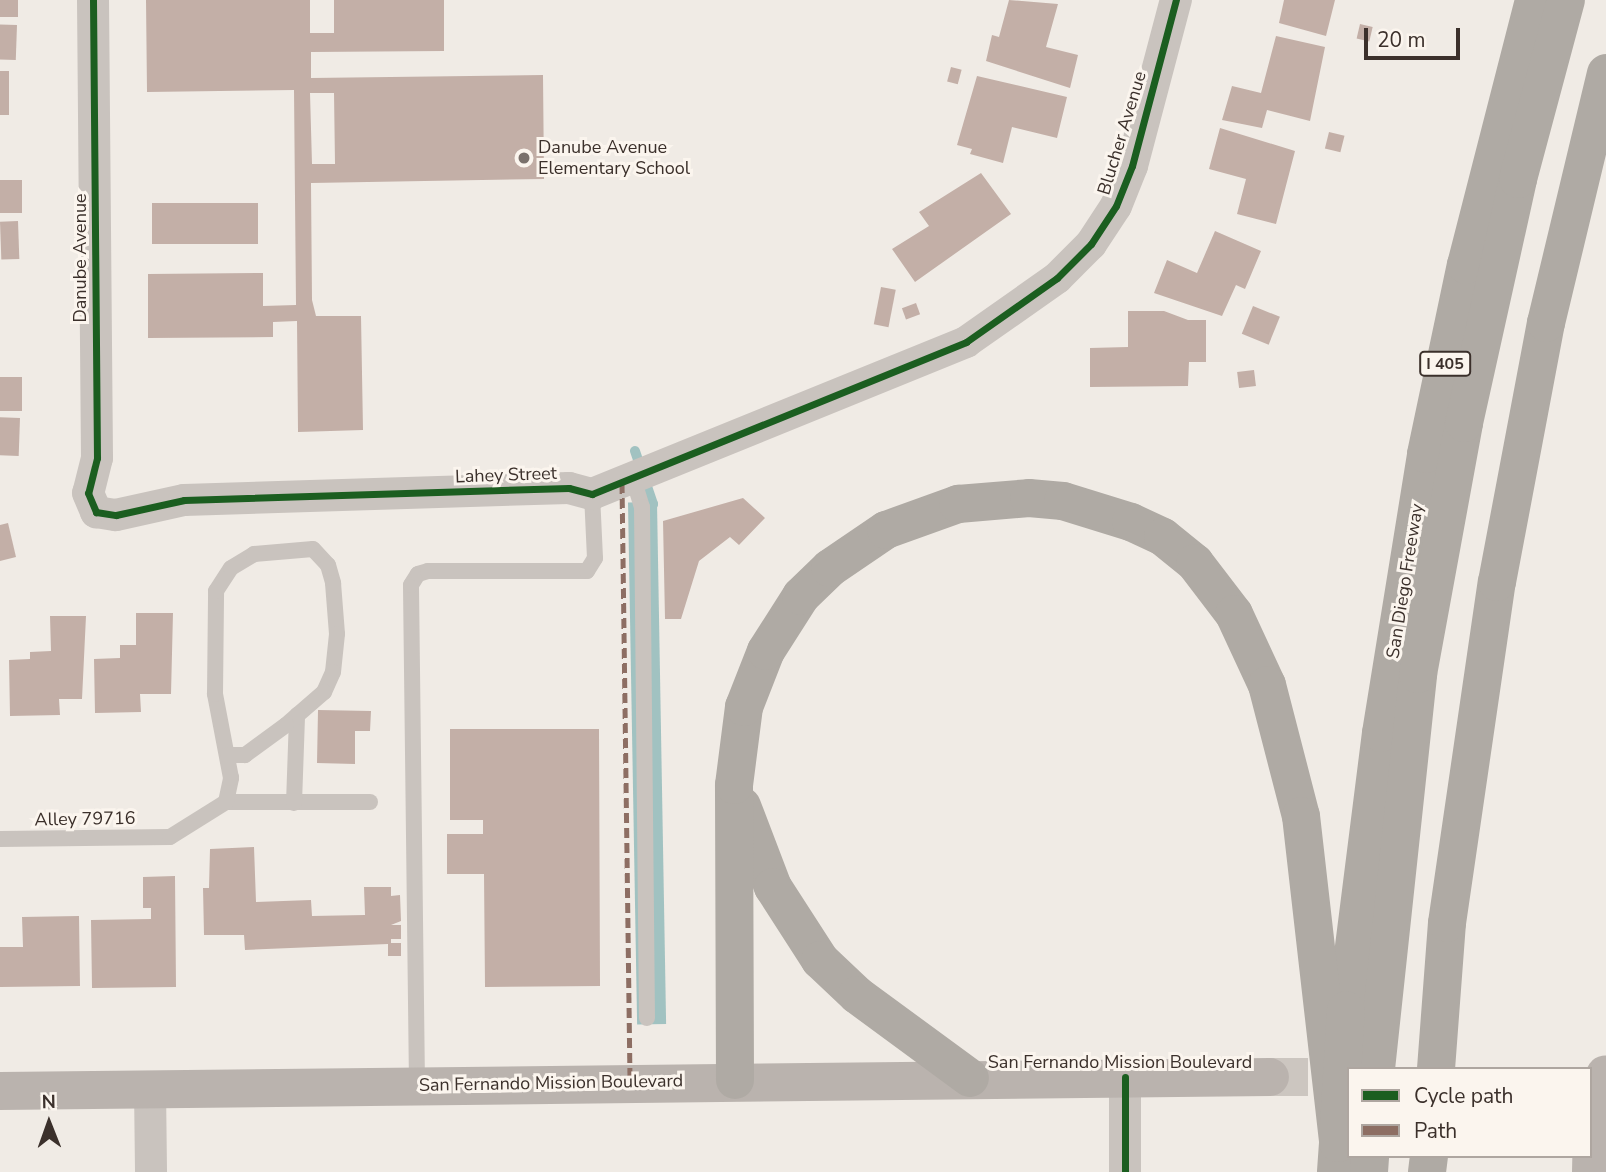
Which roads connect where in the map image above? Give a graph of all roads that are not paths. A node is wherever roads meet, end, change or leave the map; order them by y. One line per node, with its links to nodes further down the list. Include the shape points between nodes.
1 (93, 0): 9 (street, Danube Avenue, via 97,458 88,493)
2 (1176, 0): 7 (street, Blucher Avenue, via 1132,166 1116,206 1091,244 1025,304 966,342)
3 (1534, 0): 18 (highway, San Diego Freeway / I 405, via 1466,265 1426,454 1381,733)
4 (1566, 0): 18 (highway, via 1518,179 1461,436)
5 (1587, 0): 17 (highway, via 1519,268 1480,450 1445,663 1416,877)
6 (1606, 73): 17 (highway, via 1520,454)
7 (633, 478): 8 (street); 19 (lane, via 642,507)
8 (592, 494): 9 (street, Lahey Street, via 569,488 198,499 127,514); 28 (lane, via 595,558 587,571 428,570 411,585)
9 (96, 512)
10 (297, 715): 11 (lane, via 245,755); 11 (lane, via 324,692 333,672 337,634 328,565 313,549 254,554 231,568 216,591 215,694); 15 (lane)
11 (228, 755): 13 (lane, via 231,778)
12 (734, 785): 26 (highway, via 773,887 820,960 857,995); 27 (highway); 32 (highway, via 744,707 765,651 802,596 830,568 886,530 958,504 1029,498 1095,507 1163,537 1217,587 1252,646 1282,730 1301,816)
13 (226, 802): 15 (lane); 16 (lane, Alley 79716, via 170,837)
14 (370, 802): 15 (lane)
15 (294, 803)
16 (0, 839)
17 (1447, 923): 22 (highway)
18 (1364, 1010): 20 (highway, San Diego Freeway / I 405, bridge); 21 (highway)
19 (647, 1018)
20 (1358, 1067)
21 (1376, 1067)
22 (1436, 1067)
23 (1602, 1073): 31 (main road)
24 (1125, 1077): 25 (main road, San Fernando Mission Boulevard); 26 (main road, San Fernando Mission Boulevard); 35 (street)
25 (1270, 1077)
26 (970, 1078): 27 (main road, San Fernando Mission Boulevard)
27 (735, 1080): 28 (main road, San Fernando Mission Boulevard)
28 (417, 1085): 29 (main road, San Fernando Mission Boulevard)
29 (150, 1088): 30 (main road, San Fernando Mission Boulevard); 34 (street)
30 (0, 1091)
31 (1592, 1129)
32 (1347, 1150)
33 (1349, 1158): 36 (highway)
34 (151, 1172)
35 (1125, 1172)
36 (1369, 1172)

